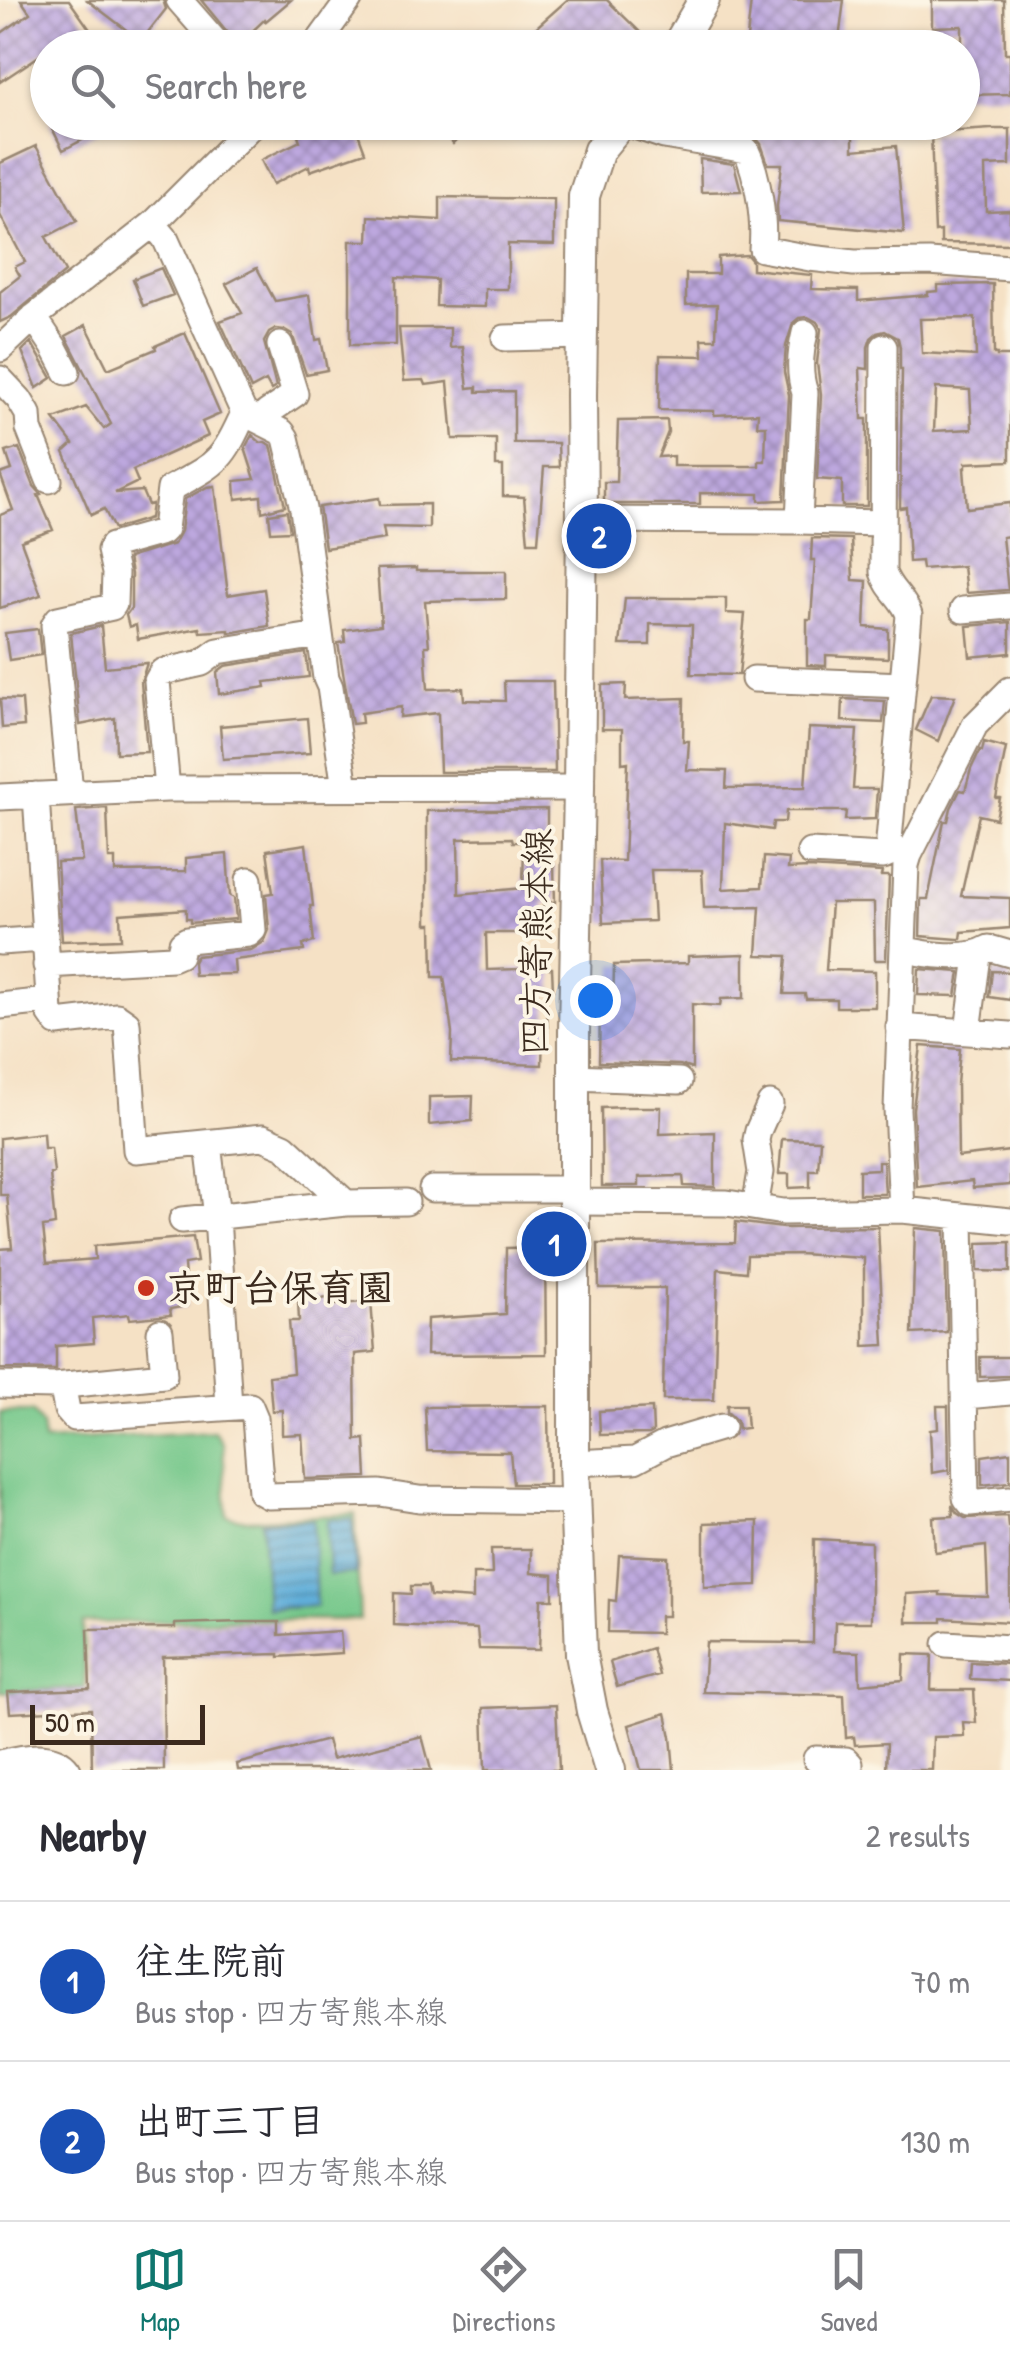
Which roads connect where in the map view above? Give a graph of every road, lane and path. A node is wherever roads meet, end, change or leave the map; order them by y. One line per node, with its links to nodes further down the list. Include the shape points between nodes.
1 (178, 0): 4 (street)
2 (349, 0): 5 (street)
3 (704, 0): 6 (main road)
4 (205, 30)
5 (327, 30)
6 (686, 30)
7 (236, 140): 10 (street)
8 (607, 140): 14 (main road, 四方寄熊本線, via 584,196)
9 (687, 140): 11 (street, via 746,150 762,249 854,263)
10 (153, 224): 12 (street); 21 (street, via 166,238)
11 (1010, 268)
12 (34, 317): 18 (street); 19 (street)
13 (805, 333): 24 (street)
14 (582, 336): 15 (street); 23 (main road, 四方寄熊本線)
15 (506, 338)
16 (280, 345): 21 (street, via 296,394)
17 (884, 347): 25 (street)
18 (0, 349)
19 (68, 372)
20 (0, 379): 22 (street, via 28,414)
21 (253, 416): 28 (street, via 286,438); 35 (street, via 223,456 170,489 162,532 112,546 112,608 54,625)
22 (49, 480)
23 (582, 520): 24 (street); 33 (main road, 四方寄熊本線)
24 (799, 520): 25 (street)
25 (882, 524): 30 (street, via 886,583 909,615)
26 (1010, 606): 27 (street)
27 (963, 610)
28 (320, 635): 32 (street); 34 (street, via 218,651 202,664 162,672 156,681)
29 (754, 679): 30 (street)
30 (903, 685): 39 (street, via 889,840)
31 (1010, 690): 39 (street, via 975,726)
32 (345, 788): 33 (street); 34 (street)
33 (579, 788): 52 (main road, 四方寄熊本線)
34 (167, 789): 35 (street)
35 (70, 792): 36 (street)
36 (36, 795): 37 (street); 41 (street)
37 (0, 797)
38 (810, 852): 39 (street)
39 (902, 853): 43 (street)
40 (249, 880): 46 (street, via 250,934 187,940 172,958)
41 (44, 939): 42 (street); 46 (street)
42 (0, 942)
43 (903, 949): 45 (street); 49 (street)
44 (1010, 954): 45 (street, via 989,948)
45 (978, 956): 50 (street)
46 (46, 965): 47 (street)
47 (48, 1001): 48 (street); 55 (street, via 56,1022 117,1016 127,1023 136,1150)
48 (0, 1006)
49 (899, 1027): 50 (street); 61 (street)
50 (968, 1031): 51 (street)
51 (1010, 1035)
52 (574, 1077): 53 (street); 57 (main road, 四方寄熊本線)
53 (679, 1080)
54 (770, 1104): 60 (street, via 758,1131)
55 (208, 1144): 59 (street, via 264,1137 284,1146); 62 (street)
56 (432, 1188): 57 (street)
57 (573, 1196): 60 (street); 73 (main road, 四方寄熊本線)
58 (406, 1202): 59 (street)
59 (346, 1203): 62 (street)
60 (755, 1208): 61 (street)
61 (902, 1210): 63 (street)
62 (217, 1218): 64 (street); 71 (street)
63 (961, 1218): 65 (street); 70 (street)
64 (182, 1220)
65 (1010, 1221)
66 (160, 1332): 68 (street, via 164,1375)
67 (0, 1386): 68 (street)
68 (54, 1386): 71 (street, via 63,1390 74,1418)
69 (1010, 1392): 70 (street)
70 (966, 1396): 74 (street, via 966,1498 970,1504)
71 (229, 1406): 75 (street, via 250,1406 261,1492 268,1496)
72 (722, 1427): 73 (street, via 635,1460)
73 (574, 1463): 75 (main road, 四方寄熊本線)
74 (1010, 1498)
75 (575, 1501): 81 (main road, 四方寄熊本線, via 581,1654)
76 (946, 1644): 77 (street)
77 (1010, 1648)
78 (816, 1759): 82 (street, via 846,1760)
79 (0, 1763): 80 (street, via 47,1758)
80 (68, 1770)
81 (610, 1770)
82 (850, 1770)

